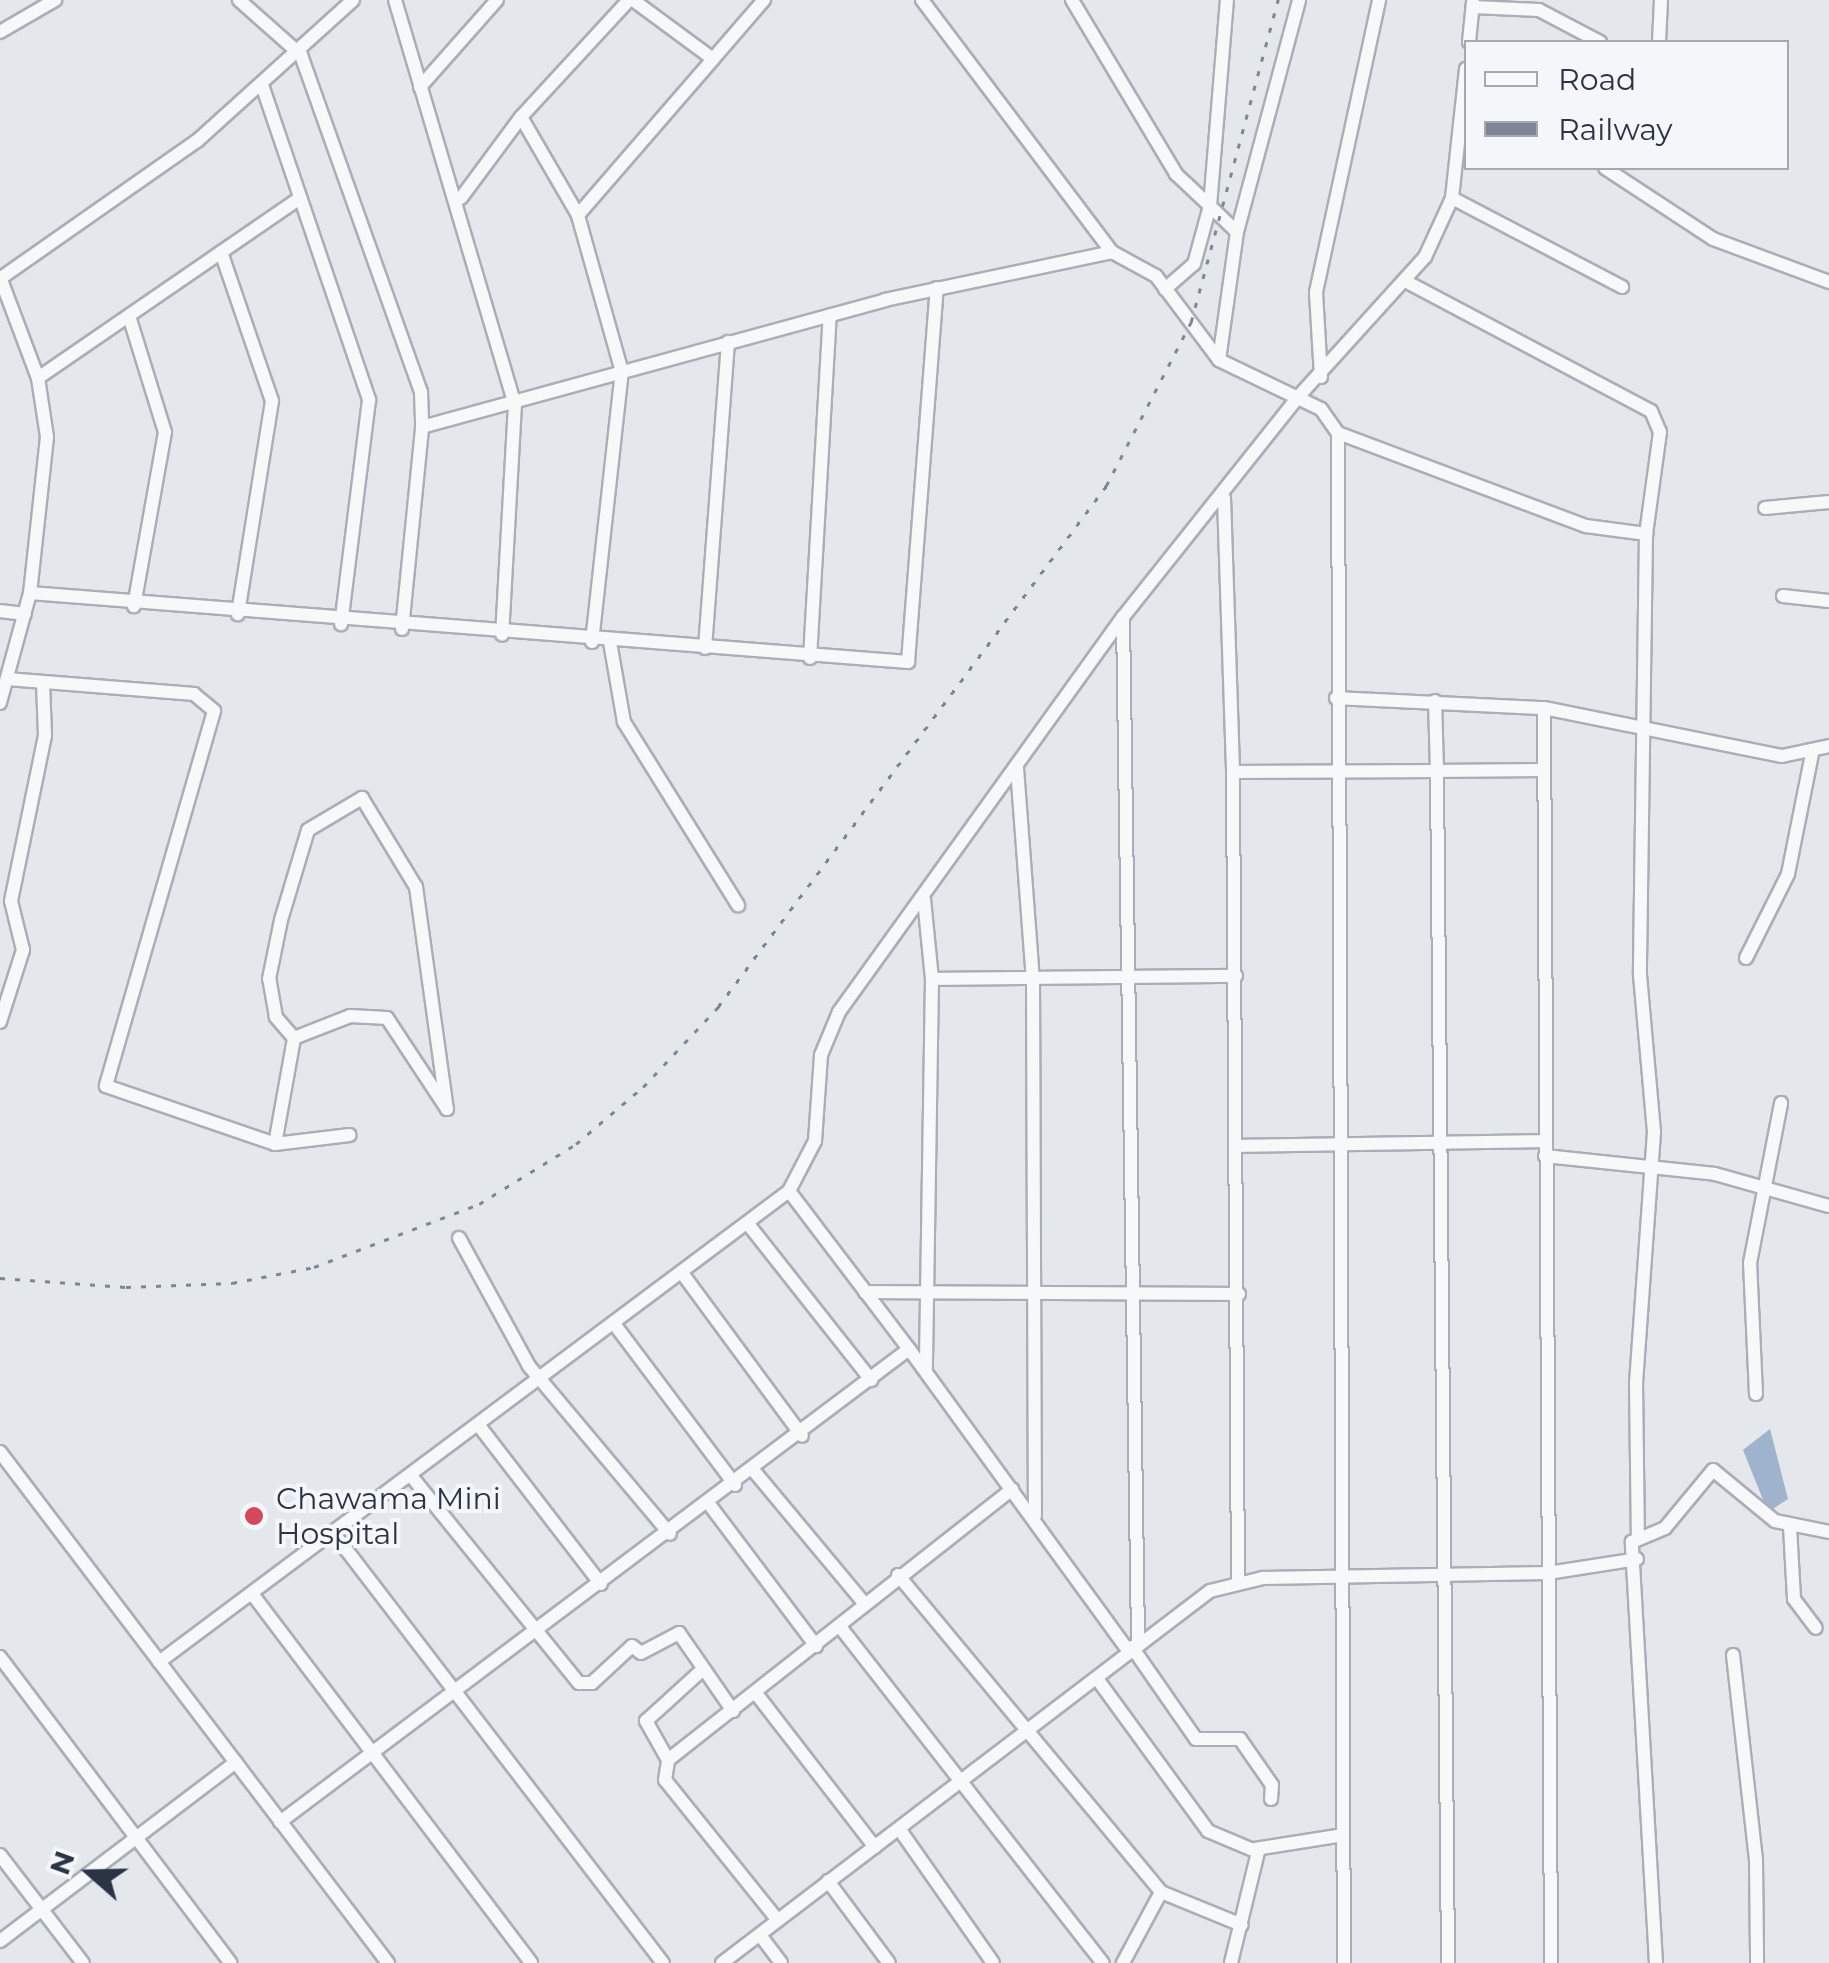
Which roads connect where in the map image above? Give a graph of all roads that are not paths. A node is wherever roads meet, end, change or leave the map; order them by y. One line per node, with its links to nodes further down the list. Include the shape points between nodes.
1 (55, 0): 15 (street)
2 (239, 0): 19 (street)
3 (353, 0): 19 (street)
4 (395, 0): 21 (street)
5 (497, 0): 21 (street)
6 (631, 0): 20 (street); 24 (street)
7 (764, 0): 20 (street)
8 (922, 0): 35 (street)
9 (1072, 0): 31 (street, via 1176,174)
10 (1227, 0): 31 (street)
11 (1299, 0): 33 (street)
12 (1379, 0): 47 (street, via 1316,292)
13 (1661, 0): 18 (street)
14 (1473, 3): 16 (street); 17 (street, via 1540,10)
15 (0, 32)
16 (1469, 40)
17 (1596, 40)
18 (1659, 40)
19 (301, 55): 22 (street); 51 (street, via 421,392)
20 (713, 59): 32 (street)
21 (420, 87): 25 (street)
22 (263, 88): 28 (street); 36 (street)
23 (1464, 105): 30 (street)
24 (521, 117): 27 (street); 32 (street)
25 (451, 170): 27 (street); 29 (street)
26 (1608, 170): 38 (street, via 1713,239)
27 (484, 172): 29 (street)
28 (300, 198): 34 (street); 65 (street, via 354,340 371,420)
29 (461, 198): 50 (street)
30 (1452, 198): 37 (street); 40 (street)
31 (1210, 206): 33 (street); 41 (street, via 1194,264)
32 (578, 215): 46 (street)
33 (1237, 232): 45 (street)
34 (221, 252): 42 (street); 63 (street, via 272,401)
35 (1112, 252): 39 (street); 41 (street)
36 (0, 278): 48 (street)
37 (1407, 282): 47 (street); 56 (street, via 1652,411 1660,432)
38 (1829, 282)
39 (937, 288): 43 (street); 71 (street, via 913,657)
40 (1622, 288)
41 (1165, 289): 45 (street)
42 (130, 316): 48 (street); 60 (street, via 165,432)
43 (830, 316): 44 (street); 71 (street)
44 (728, 342): 46 (street); 70 (street)
45 (1219, 360): 49 (street)
46 (622, 372): 50 (street); 68 (street)
47 (1321, 377): 49 (street)
48 (38, 378): 57 (street, via 47,469)
49 (1298, 397): 52 (street); 53 (street)
50 (516, 404): 51 (street); 67 (street)
51 (422, 427): 66 (street)
52 (1338, 433): 56 (street, via 1586,526); 74 (street)
53 (1224, 498): 64 (street); 84 (street)
54 (1829, 502): 55 (street)
55 (1765, 508)
56 (1646, 534): 78 (street)
57 (30, 594): 60 (street); 62 (street)
58 (1783, 596): 59 (street)
59 (1829, 601)
60 (134, 606): 63 (street)
61 (0, 611): 62 (street)
62 (26, 614): 72 (street)
63 (238, 614): 65 (street)
64 (1124, 617): 81 (street); 89 (street)
65 (341, 624): 66 (street)
66 (402, 629): 67 (street)
67 (502, 636): 68 (street)
68 (592, 642): 69 (street)
69 (610, 642): 70 (street); 87 (street, via 624,722)
70 (705, 648): 71 (street)
71 (810, 658)
72 (7, 679): 73 (street); 76 (street)
73 (43, 682): 93 (street, via 45,735 11,901 23,950); 99 (street, via 194,694 214,711 104,1079 110,1091)
74 (1336, 698): 75 (street); 85 (street)
75 (1434, 701): 77 (street); 82 (street)
76 (0, 703)
77 (1544, 708): 78 (street); 83 (street)
78 (1640, 722): 80 (street, via 1742,750); 103 (street)
79 (1829, 746): 80 (street)
80 (1812, 754): 88 (street, via 1788,874)
81 (1017, 768): 86 (street); 92 (street)
82 (1437, 770): 83 (street); 85 (street); 98 (street)
83 (1538, 770): 97 (street)
84 (1234, 772): 85 (street); 90 (street)
85 (1337, 772): 100 (street)
86 (924, 899): 91 (street); 105 (street, via 826,1036 815,1142)
87 (738, 905)
88 (1746, 958)
89 (1134, 976): 90 (street); 92 (street); 114 (street)
90 (1236, 976): 101 (street)
91 (932, 979): 92 (street); 111 (street)
92 (1033, 979): 113 (street)
93 (0, 1022)
94 (294, 1038): 94 (street, via 350,1016 387,1018 447,1109 416,887 362,798 308,830 281,920 269,979 276,1017); 99 (street)
95 (1781, 1103): 104 (street)
96 (348, 1135): 99 (street)
97 (1544, 1141): 98 (street); 102 (street)
98 (1440, 1142): 100 (street); 136 (street)
99 (276, 1144)
100 (1340, 1144): 101 (street); 139 (street)
101 (1237, 1146): 112 (street)
102 (1545, 1156): 103 (street); 137 (street)
103 (1650, 1166): 104 (street); 134 (street, via 1636,1382)
104 (1758, 1186): 106 (street); 120 (street, via 1750,1263)
105 (789, 1190): 107 (street); 110 (street)
106 (1829, 1206)
107 (748, 1224): 109 (street); 119 (street)
108 (459, 1238): 118 (street, via 530,1366)
109 (682, 1274): 115 (street); 122 (street)
110 (865, 1292): 111 (street); 116 (street)
111 (928, 1292): 113 (street); 117 (street)
112 (1238, 1294): 114 (street); 140 (street)
113 (1035, 1295): 114 (street); 129 (street)
114 (1135, 1296): 148 (street)
115 (614, 1325): 118 (street); 126 (street)
116 (910, 1349): 117 (street); 119 (street)
117 (926, 1369): 127 (street)
118 (546, 1377): 121 (street); 133 (street)
119 (872, 1380): 122 (street)
120 (1756, 1394)
121 (480, 1428): 125 (street); 141 (street)
122 (802, 1436): 124 (street)
123 (0, 1452): 151 (street)
124 (754, 1470): 126 (street); 143 (street)
125 (412, 1478): 132 (street); 146 (street)
126 (735, 1485): 128 (street)
127 (1012, 1489): 129 (street); 138 (street)
128 (709, 1504): 133 (street); 147 (street)
129 (1035, 1516): 148 (street)
130 (1790, 1527): 131 (street); 134 (street, via 1714,1470 1664,1528); 145 (street, via 1794,1598)
131 (1829, 1532)
132 (334, 1534): 142 (street); 154 (street)
133 (670, 1534): 141 (street)
134 (1638, 1538): 135 (street)
135 (1637, 1560): 137 (street); 192 (street)
136 (1446, 1573): 137 (street); 139 (street); 190 (street)
137 (1548, 1573): 191 (street)
138 (898, 1574): 143 (street); 157 (street)
139 (1343, 1574): 140 (street); 165 (street)
140 (1238, 1581): 148 (street, via 1183,1606)
141 (601, 1584): 146 (street)
142 (254, 1595): 151 (street); 158 (street)
143 (864, 1603): 144 (street)
144 (841, 1628): 147 (street); 161 (street)
145 (1816, 1628)
146 (533, 1634): 152 (street, via 586,1686 632,1646 641,1652 679,1632); 154 (street)
147 (816, 1646): 155 (street)
148 (1133, 1648): 153 (street); 162 (street, via 1196,1739 1240,1738 1272,1785)
149 (1733, 1655): 193 (street, via 1756,1860)
150 (0, 1657): 166 (street)
151 (159, 1662): 160 (street)
152 (701, 1671): 156 (street); 159 (street, via 646,1721)
153 (1098, 1680): 157 (street); 168 (street, via 1208,1832)
154 (455, 1692): 158 (street); 181 (street)
155 (755, 1692): 156 (street); 167 (street)
156 (732, 1710): 159 (street)
157 (1030, 1736): 161 (street); 171 (street)
158 (374, 1756): 163 (street); 180 (street)
159 (668, 1760): 173 (street, via 665,1780)
160 (236, 1762): 163 (street); 166 (street)
161 (962, 1786): 164 (street); 186 (street)
162 (1271, 1799)
163 (280, 1822): 179 (street)
164 (900, 1830): 167 (street); 185 (street)
165 (1338, 1836): 168 (street); 189 (street)
166 (138, 1837): 172 (street); 178 (street)
167 (875, 1847): 170 (street)
168 (1255, 1850): 174 (street)
169 (0, 1855): 172 (street)
170 (828, 1881): 173 (street); 184 (street)
171 (1162, 1892): 174 (street); 187 (street)
172 (42, 1910): 176 (street); 177 (street)
173 (776, 1918): 175 (street)
174 (1242, 1924): 188 (street)
175 (760, 1935): 182 (street); 183 (street)
176 (0, 1941)
177 (83, 1963)
178 (232, 1963)
179 (388, 1963)
180 (531, 1963)
181 (664, 1963)
182 (722, 1963)
183 (781, 1963)
184 (889, 1963)
185 (994, 1963)
186 (1104, 1963)
187 (1123, 1963)
188 (1231, 1963)
189 (1344, 1963)
190 (1448, 1963)
191 (1551, 1963)
192 (1656, 1963)
193 (1756, 1963)

